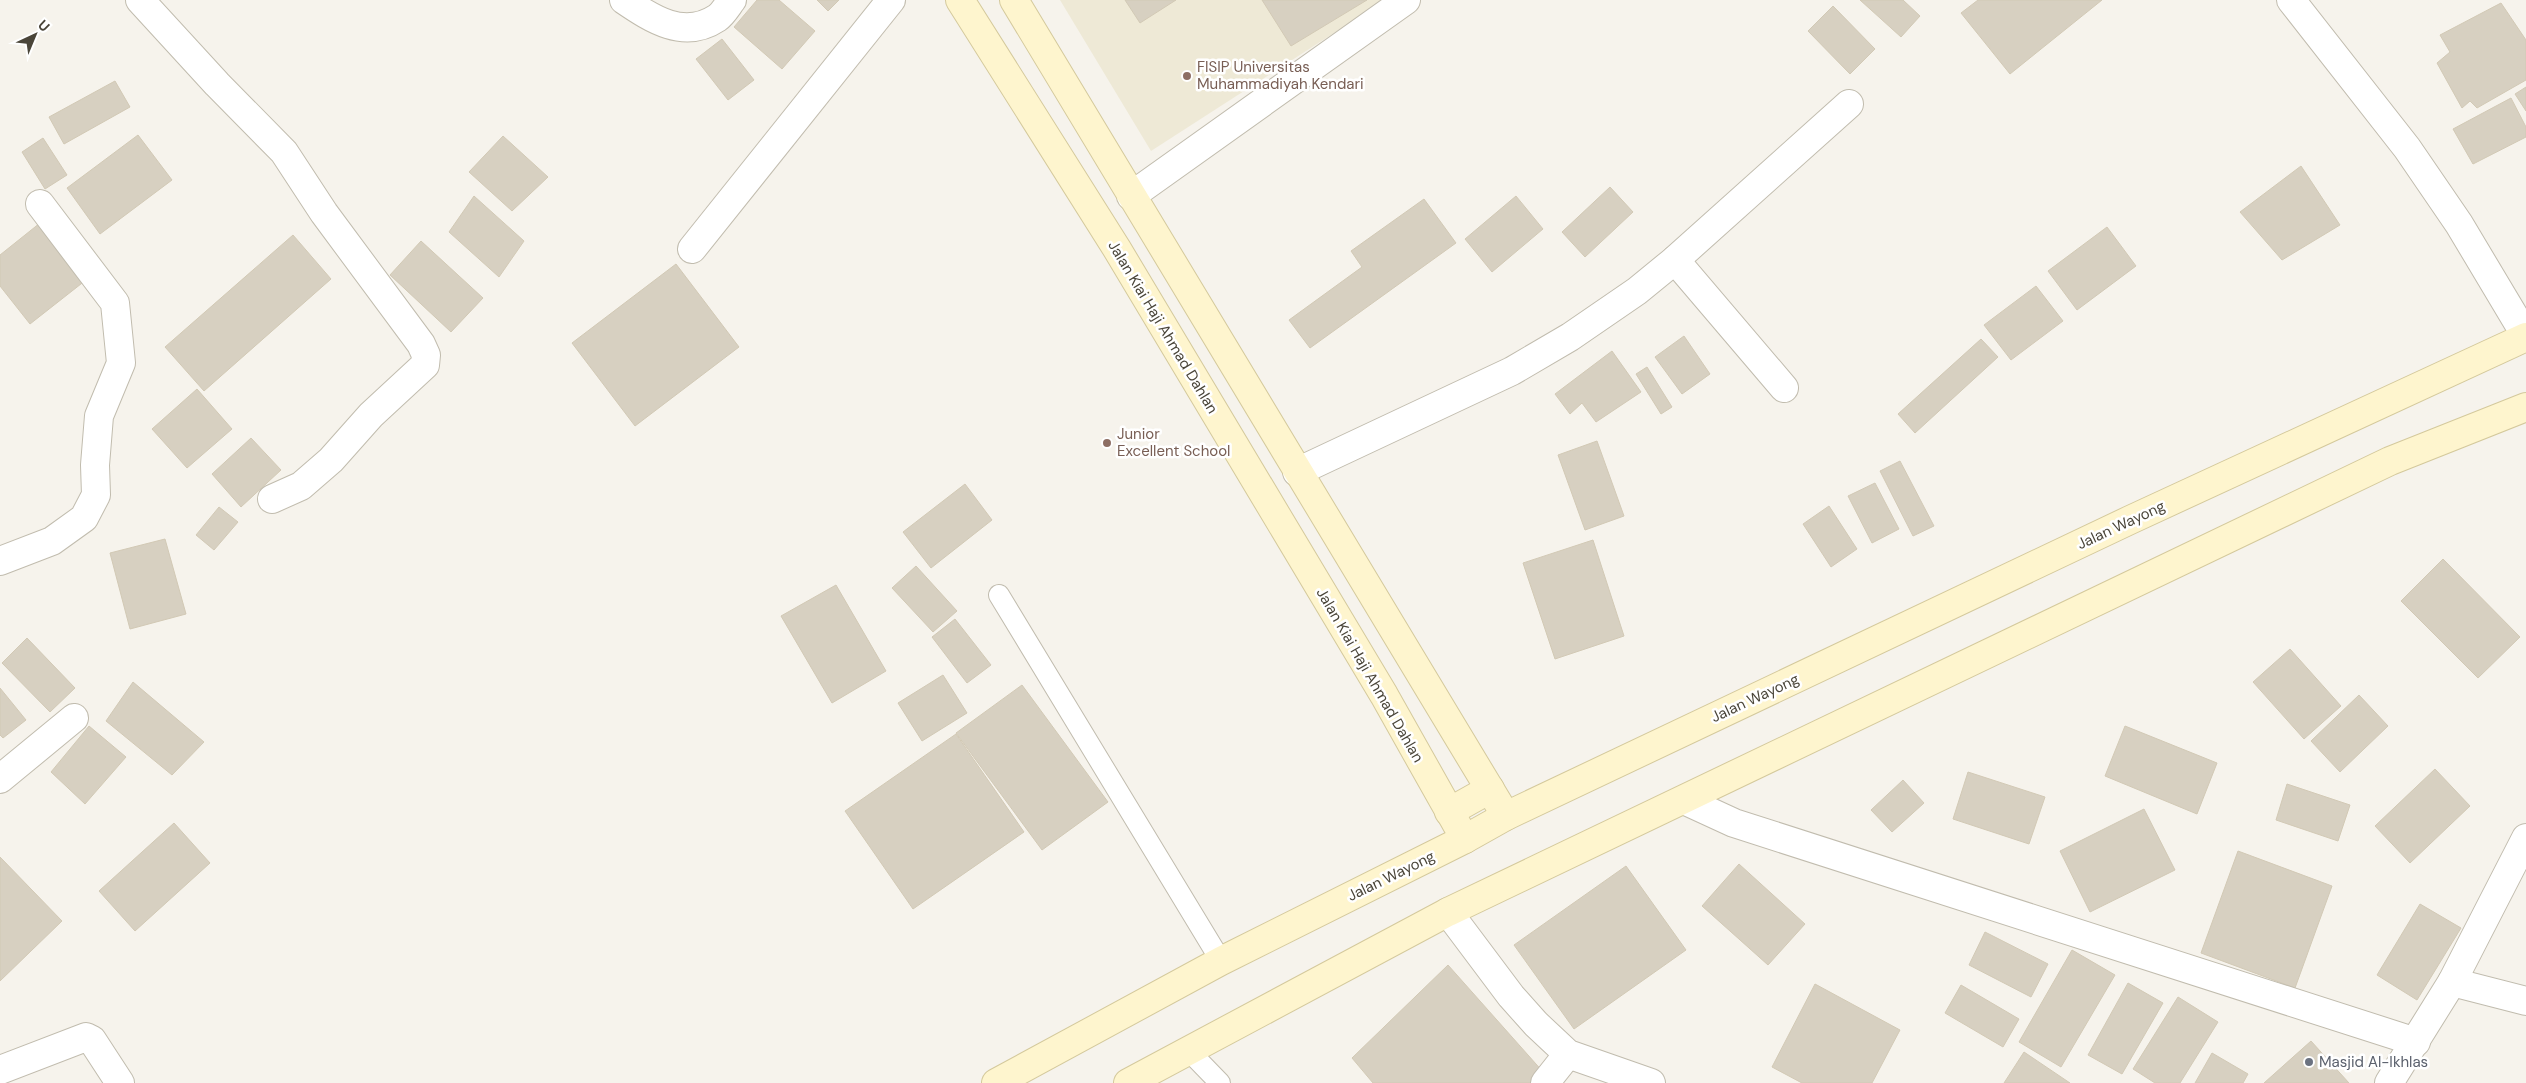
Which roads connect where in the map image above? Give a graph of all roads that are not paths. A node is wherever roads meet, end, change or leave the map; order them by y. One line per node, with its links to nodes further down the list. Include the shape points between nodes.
1 (140, 0): 18 (street, via 284,152 426,355 425,365 371,415 331,460 301,486)
2 (624, 0): 3 (street, via 672,27 695,27 717,18)
3 (732, 0)
4 (891, 0): 12 (street)
5 (960, 0): 25 (main road, Jalan Kiai Haji Ahmad Dahlan, via 1117,249 1384,695)
6 (1014, 0): 10 (main road)
7 (1406, 0): 10 (street)
8 (2291, 0): 14 (street, via 2407,148 2459,224)
9 (1849, 104): 13 (street)
10 (1131, 196): 17 (main road)
11 (40, 204): 19 (street, via 114,303 121,362 99,416 96,495 84,518 52,541)
12 (692, 249)
13 (1675, 260): 15 (street); 17 (street, via 1638,291 1512,371)
14 (2526, 336): 26 (main road, Jalan Wayong)
15 (1784, 388)
16 (2525, 410): 24 (main road, via 2390,461)
17 (1297, 472): 23 (main road)
18 (272, 499)
19 (0, 561)
20 (999, 595): 30 (lane)
21 (74, 718): 22 (street)
22 (0, 779)
23 (1490, 790): 25 (main road); 26 (main road)
24 (1684, 800): 29 (main road); 33 (street, via 1734,823)
25 (1449, 812): 28 (main road, Jalan Kiai Haji Ahmad Dahlan)
26 (1506, 816): 28 (main road, Jalan Wayong)
27 (2526, 838): 31 (street)
28 (1465, 840): 30 (main road, Jalan Wayong)
29 (1448, 912): 34 (main road); 35 (street, via 1512,996)
30 (1221, 961): 38 (main road, Jalan Wayong)
31 (2452, 982): 32 (street); 33 (street)
32 (2526, 1001)
33 (2416, 1042): 43 (street)
34 (1189, 1051): 39 (main road); 40 (lane)
35 (1568, 1054): 41 (street); 42 (street)
36 (0, 1070): 37 (street, via 86,1037 92,1040)
37 (120, 1083)
38 (996, 1083)
39 (1128, 1083)
40 (1220, 1083)
41 (1545, 1083)
42 (1652, 1083)
43 (2389, 1083)

